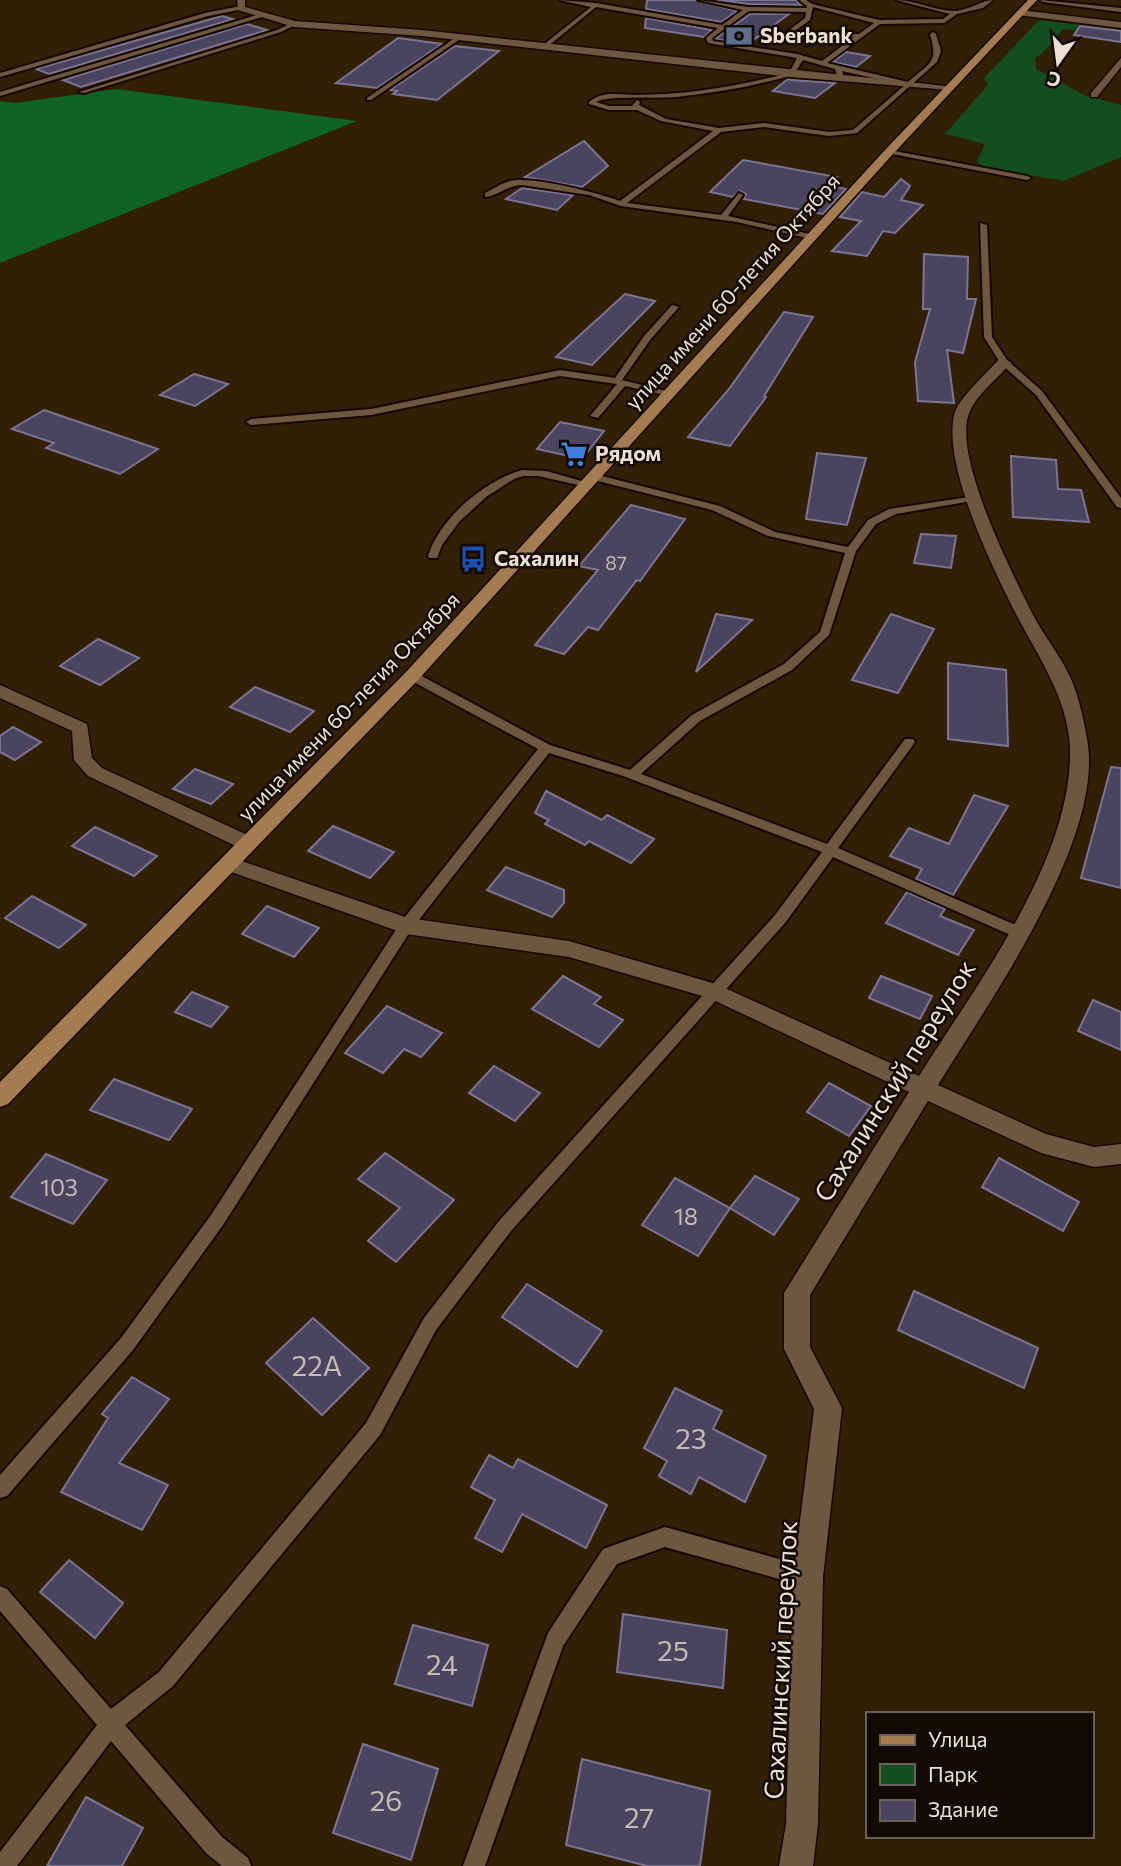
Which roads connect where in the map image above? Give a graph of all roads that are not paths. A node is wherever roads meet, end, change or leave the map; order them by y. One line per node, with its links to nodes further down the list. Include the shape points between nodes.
1 (562, 0): 10 (lane)
2 (701, 0): 12 (lane)
3 (802, 0): 13 (lane)
4 (898, 0): 16 (lane)
5 (990, 0): 16 (lane)
6 (1033, 0): 17 (main road, улица имени 60-летия Октября)
7 (1043, 0): 14 (lane)
8 (619, 1): 11 (lane)
9 (241, 4): 18 (street); 35 (lane)
10 (596, 5): 11 (lane); 29 (lane)
11 (609, 7): 24 (lane)
12 (748, 9): 13 (lane); 24 (lane)
13 (809, 10): 15 (lane); 15 (lane); 28 (lane, via 787,34)
14 (1121, 10)
15 (844, 12): 20 (lane)
16 (955, 13): 19 (lane)
17 (1020, 13): 23 (street); 38 (main road, улица имени 60-летия Октября)
18 (260, 16): 22 (street); 40 (lane)
19 (944, 21): 21 (lane); 25 (lane)
20 (879, 22): 21 (lane); 26 (lane)
21 (898, 22): 25 (lane)
22 (294, 23): 27 (street); 39 (lane)
23 (1118, 25)
24 (723, 27): 30 (lane, via 710,42)
25 (933, 34): 37 (lane, via 938,51 935,61)
26 (860, 36): 28 (lane); 32 (lane)
27 (460, 37): 29 (street); 43 (lane)
28 (815, 39): 30 (lane)
29 (545, 46): 34 (street)
30 (799, 57): 32 (lane); 34 (lane)
31 (1121, 61): 41 (street)
32 (822, 64): 33 (lane)
33 (838, 68): 36 (lane); 37 (lane)
34 (791, 74): 36 (street); 42 (lane, via 760,83)
35 (0, 75)
36 (841, 78): 37 (street)
37 (910, 84): 38 (street); 45 (lane, via 855,132 829,134 764,125)
38 (950, 87): 46 (main road, улица имени 60-летия Октября)
39 (82, 92)
40 (0, 94)
41 (1094, 95)
42 (639, 97): 44 (lane); 44 (lane, via 600,97 591,103)
43 (369, 99)
44 (638, 108): 45 (lane)
45 (719, 130): 50 (lane)
46 (889, 152): 47 (lane); 53 (main road, улица имени 60-летия Октября)
47 (1027, 178)
48 (488, 195): 50 (lane, via 511,183 522,183 590,193)
49 (739, 195): 51 (lane)
50 (621, 204): 51 (lane)
51 (722, 219): 53 (lane)
52 (983, 225): 55 (lane, via 988,337)
53 (811, 237): 57 (main road, улица имени 60-летия Октября)
54 (675, 307): 56 (lane, via 647,338)
55 (1004, 362): 61 (street, Сахалинский переулок, via 962,411 960,450); 62 (lane, via 1039,393)
56 (620, 382): 57 (lane); 58 (lane); 59 (lane, via 560,373 371,412)
57 (669, 393): 60 (main road, улица имени 60-летия Октября)
58 (595, 416)
59 (251, 422)
60 (590, 480): 63 (lane, via 716,509 772,534); 64 (lane, via 524,472 494,484 433,547); 65 (main road, улица имени 60-летия Октября)
61 (972, 498): 63 (lane, via 893,511 872,522); 74 (street, Сахалинский переулок, via 1025,615 1062,679 1079,746 1077,786 1062,846)
62 (1121, 505)
63 (851, 551): 69 (lane, via 825,633 788,667 696,718)
64 (433, 556)
65 (412, 676): 68 (lane); 70 (main road, улица имени 60-летия Октября)
66 (0, 691): 70 (street, via 81,728 83,760 95,772)
67 (909, 742): 71 (lane)
68 (546, 748): 69 (lane); 73 (lane)
69 (632, 775): 71 (lane)
70 (247, 843): 72 (main road, улица имени 60-летия Октября)
71 (832, 851): 74 (lane); 75 (lane)
72 (227, 863): 73 (street); 77 (main road, улица имени 60-летия Октября)
73 (406, 926): 75 (street, via 569,949); 79 (lane, via 217,1220 127,1344)
74 (1020, 933): 76 (street, Сахалинский переулок)
75 (716, 992): 76 (street); 82 (lane, via 505,1226 430,1324 373,1429 166,1679)
76 (923, 1086): 78 (street, via 1041,1143 1094,1157); 80 (street, Сахалинский переулок, via 797,1293 797,1349 828,1408)
77 (0, 1097)
78 (1121, 1154)
79 (0, 1489)
80 (807, 1577): 85 (lane, via 665,1537 610,1556 555,1640); 86 (street, Сахалинский переулок, via 802,1824)
81 (0, 1596): 82 (lane)
82 (111, 1723): 83 (lane); 84 (lane, via 214,1844)
83 (4, 1866)
84 (240, 1866)
85 (474, 1866)
86 (796, 1866)

